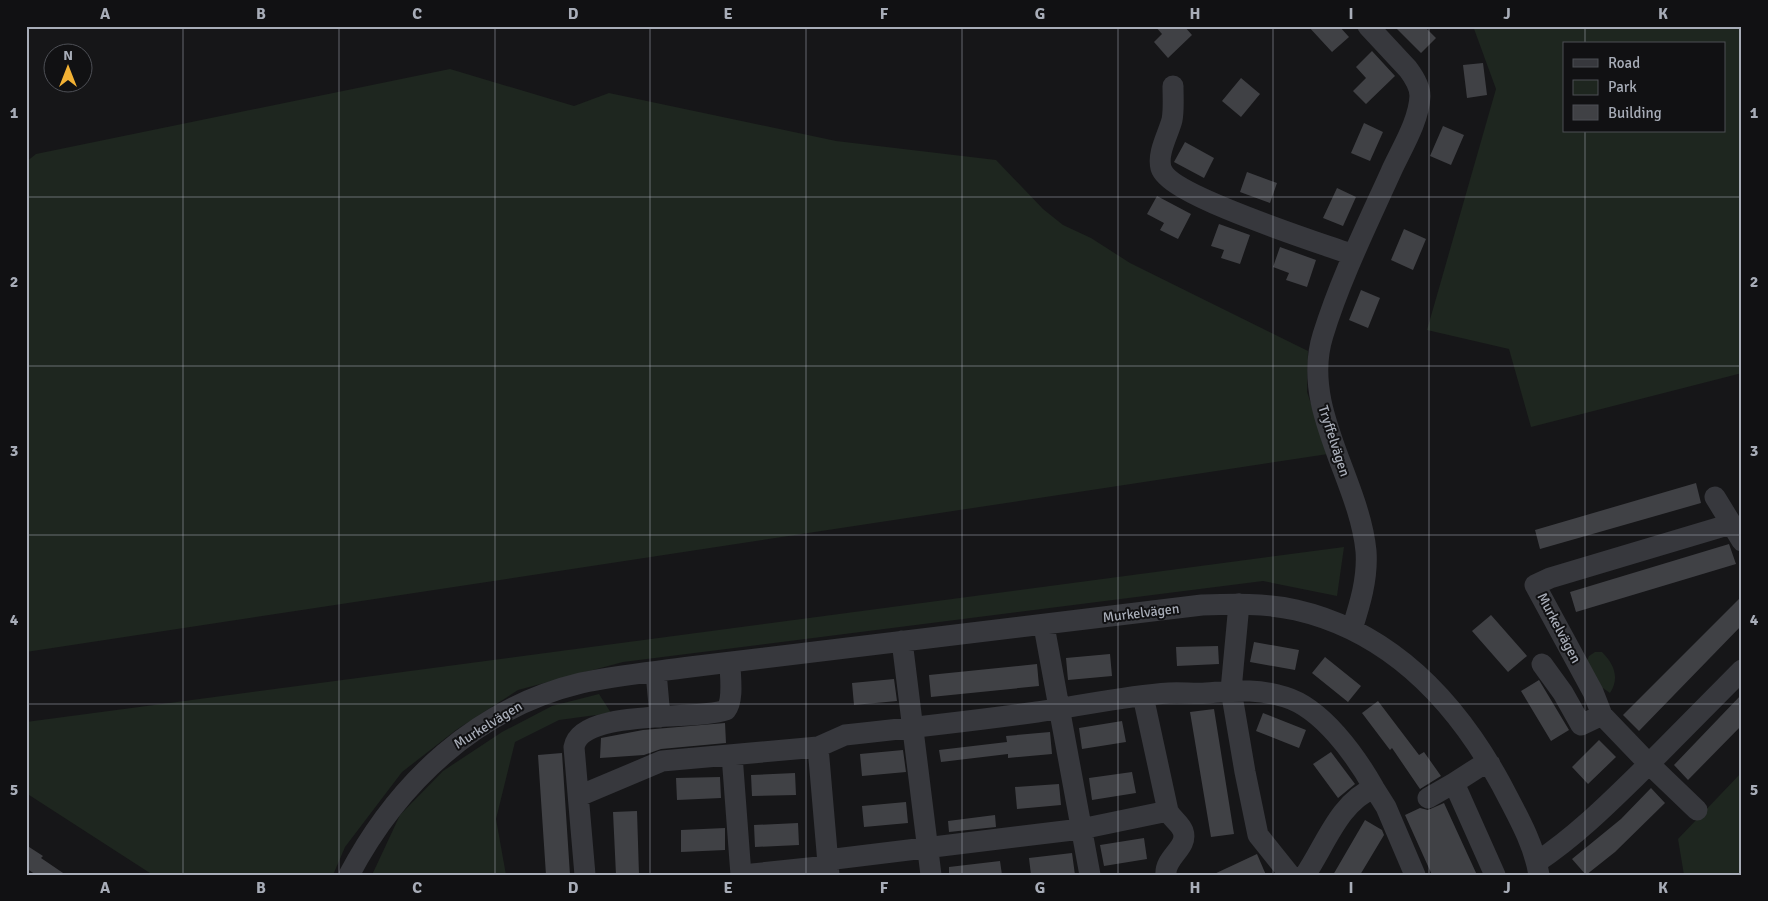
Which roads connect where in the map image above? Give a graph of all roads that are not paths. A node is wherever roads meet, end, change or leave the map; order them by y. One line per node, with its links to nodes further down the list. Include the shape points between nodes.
1 (1368, 26): 3 (street, Tryffelvägen, via 1414,76 1420,94 1412,126)
2 (1173, 86): 3 (street, via 1172,120 1160,161 1170,182 1218,206)
3 (1353, 255): 8 (street, Tryffelvägen, via 1322,336 1317,373 1318,391 1358,511 1366,552 1364,588)
4 (1715, 497): 5 (street, Murkelvägen)
5 (1736, 532): 17 (street, Murkelvägen, via 1550,578 1535,585)
6 (1238, 604): 7 (street, Murkelvägen, via 1202,605); 8 (street, Murkelvägen, via 1296,610); 14 (street)
7 (1044, 626): 9 (street, Murkelvägen); 16 (street)
8 (1352, 629): 22 (street, Murkelvägen, via 1395,655 1430,684 1462,720)
9 (902, 641): 10 (street, Murkelvägen); 19 (street)
10 (730, 663): 13 (street, Murkelvägen); 18 (street, via 729,706 726,710)
11 (1542, 664): 17 (street, via 1581,725)
12 (1742, 670): 23 (street, Murkelvägen)
13 (656, 672): 18 (street); 34 (street, Murkelvägen, via 582,683 551,692 511,708 469,733 420,775 389,809)
14 (1231, 690): 15 (street); 25 (street, via 1287,698 1304,707 1324,722 1352,753); 40 (street, via 1258,835)
15 (1143, 696): 16 (street); 29 (street)
16 (1060, 709): 19 (street); 30 (street)
17 (1602, 715): 23 (street, Murkelvägen)
18 (660, 717): 26 (street, via 596,726 576,738)
19 (913, 728): 20 (street, via 845,735); 31 (street)
20 (818, 747): 21 (street); 33 (street)
21 (732, 755): 26 (street, via 662,761); 36 (street)
22 (1490, 764): 24 (street); 32 (street, Murkelvägen, via 1519,819)
23 (1649, 764): 28 (street, Murkelvägen); 32 (street, Murkelvägen)
24 (1454, 782): 27 (street); 43 (street)
25 (1374, 788): 41 (street, via 1344,810); 42 (street, via 1386,807)
26 (579, 796): 35 (street)
27 (1428, 798)
28 (1697, 810)
29 (1168, 811): 30 (street); 39 (street, via 1179,823 1184,836 1166,866)
30 (1081, 829): 31 (street); 38 (street)
31 (928, 847): 33 (street, via 835,859); 37 (street)
32 (1538, 868)
33 (829, 871): 36 (street)
34 (348, 875)
35 (585, 875)
36 (742, 875)
37 (932, 875)
38 (1090, 875)
39 (1166, 875)
40 (1290, 875)
41 (1305, 875)
42 (1415, 875)
43 (1495, 875)

